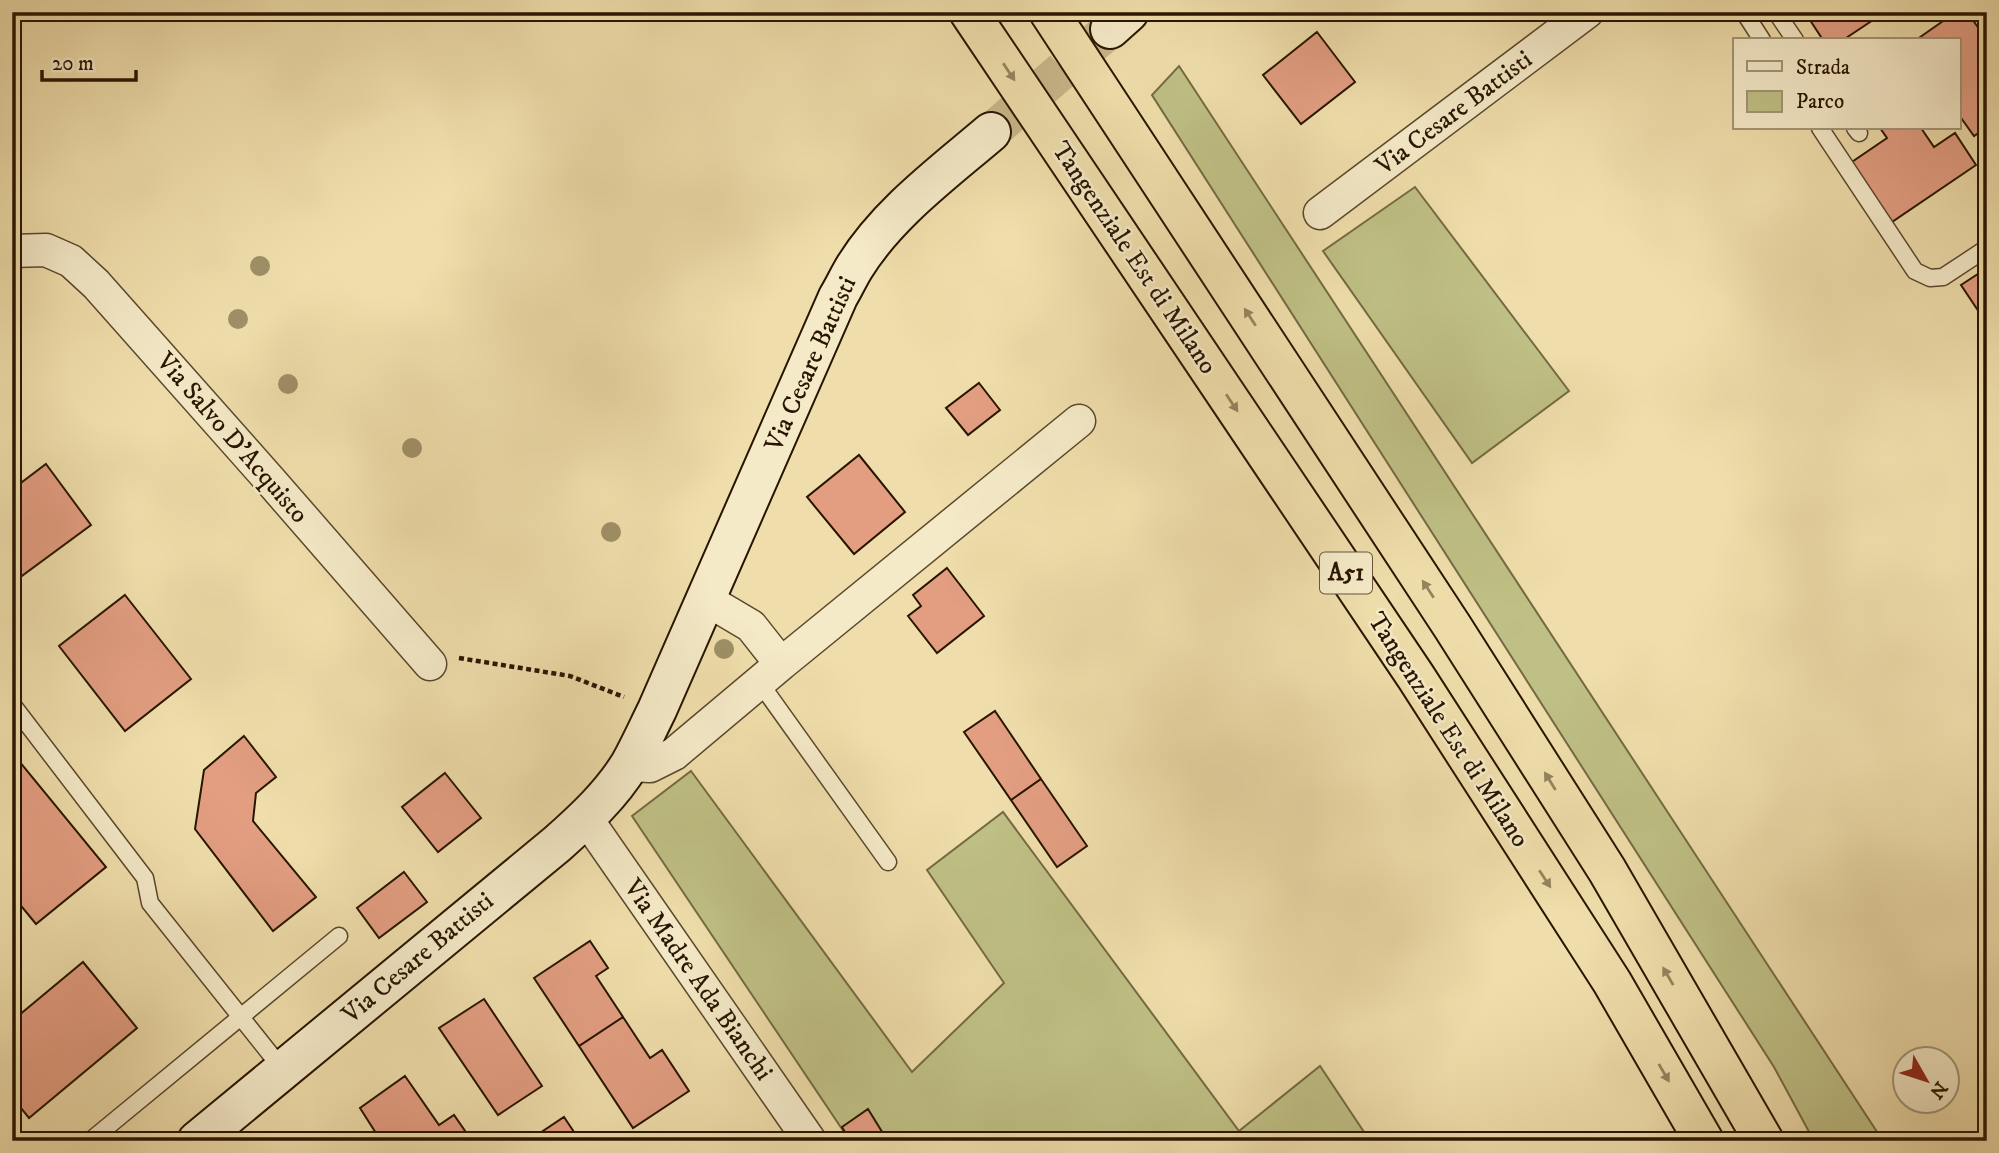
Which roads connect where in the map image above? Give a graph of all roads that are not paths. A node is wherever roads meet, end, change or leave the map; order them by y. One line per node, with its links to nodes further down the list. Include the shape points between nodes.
1 (1049, 12): 9 (highway, A51)
2 (1055, 12): 9 (highway)
3 (1587, 12): 12 (street, Via Cesare Battisti)
4 (1744, 12): 7 (lane)
5 (1776, 12): 8 (lane)
6 (970, 13): 29 (highway, Tangenziale Est di Milano / A51, one-way to 29, via 1416,677 1612,982)
7 (1761, 38)
8 (1794, 38)
9 (1093, 77): 30 (highway, A51, one-way to 9, via 1599,859)
10 (1821, 130): 13 (lane, via 1915,271 1930,278 1943,277)
11 (991, 132): 16 (street, Via Cesare Battisti, via 906,206 855,267)
12 (1320, 213)
13 (1987, 248)
14 (12, 251): 17 (street, Via Salvo D'Acquisto, via 46,250 71,261 96,284 270,479)
15 (1079, 421): 18 (street)
16 (707, 600): 18 (street, via 751,626); 20 (street, Via Cesare Battisti)
17 (444, 661)
18 (771, 673): 20 (street, via 674,754 650,766); 22 (lane)
19 (12, 704): 24 (lane, via 145,878 150,903)
20 (629, 765): 21 (street, Via Cesare Battisti)
21 (586, 818): 25 (street, Via Cesare Battisti); 28 (street, Via Madre Ada Bianchi)
22 (888, 862)
23 (339, 936): 24 (lane)
24 (241, 1017): 25 (lane); 26 (lane)
25 (283, 1070): 27 (street, Via Cesare Battisti)
26 (90, 1141)
27 (197, 1141)
28 (810, 1141)
29 (1704, 1141)
30 (1764, 1141)

